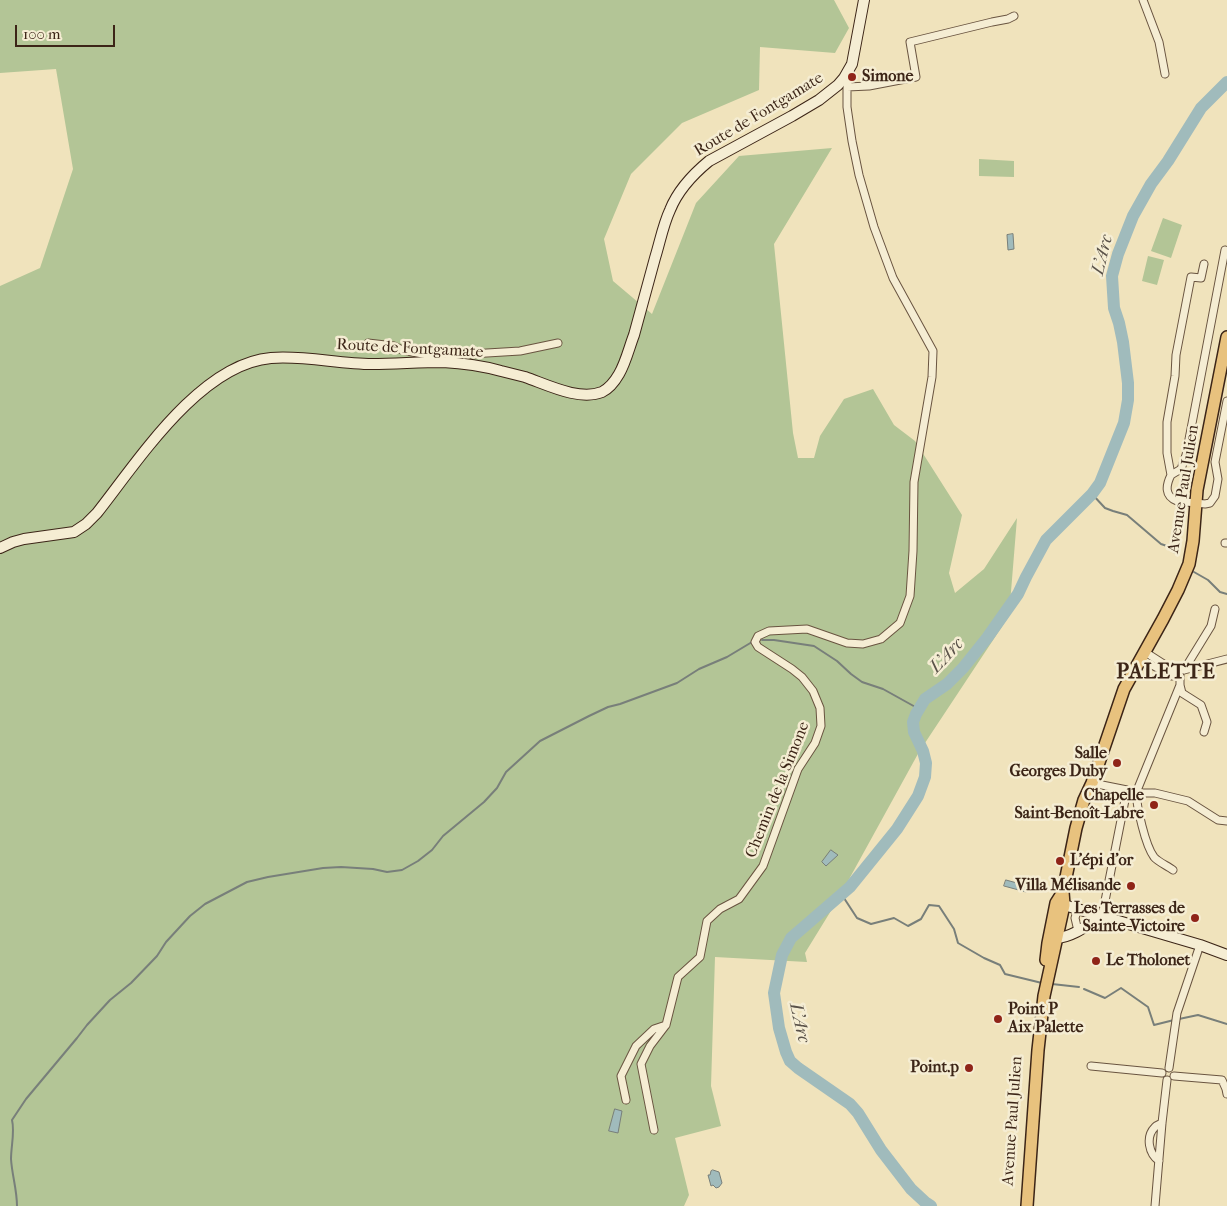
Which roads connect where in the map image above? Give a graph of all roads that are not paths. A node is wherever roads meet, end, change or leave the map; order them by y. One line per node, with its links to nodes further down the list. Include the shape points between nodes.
1 (864, 0): 4 (street)
2 (1143, 0): 5 (street, via 1159,42)
3 (1014, 16): 6 (street, via 910,42 916,77)
4 (852, 64): 6 (street, Chemin de la Simone); 12 (street, Route de Fontgamate, via 844,78 819,100 708,161 686,182 670,209 626,360 613,384 604,391 580,394 489,368)
5 (1165, 74)
6 (848, 87): 39 (street, Chemin de la Simone, via 852,141 874,227 893,278 933,351 932,377 914,482 910,596 900,623 881,639 863,644 847,643 807,629 769,631 758,636 755,642 758,647 802,677 812,691 820,708 821,726 815,743 798,770 763,866 739,899 720,909 707,921 700,957 678,977)
7 (1225, 250): 14 (street, via 1186,455 1181,469)
8 (1204, 264): 14 (street, via 1201,278 1191,277 1177,348 1167,422 1167,453)
9 (1227, 337): 17 (main road, Avenue Paul Julien)
10 (368, 343): 12 (street, via 394,346 438,357)
11 (558, 343): 12 (street, via 520,351 454,355)
12 (445, 362): 18 (street, Route de Fontgamate, via 370,364 272,358 240,366 210,385 175,415 86,524 74,532 13,542)
13 (1227, 401): 15 (street, via 1214,462)
14 (1172, 475): 17 (street, via 1167,484 1170,497)
15 (1217, 486): 16 (street); 17 (street, via 1210,503)
16 (1227, 488)
17 (1195, 503): 20 (main road, Avenue Paul Julien, via 1189,564)
18 (0, 548)
19 (1215, 609): 22 (street, via 1211,626)
20 (1143, 656): 22 (street, via 1172,676); 25 (main road, Avenue Paul Julien, via 1124,689)
21 (1227, 659): 22 (street)
22 (1180, 673): 23 (street)
23 (1180, 684): 24 (street, via 1182,693 1202,705 1207,722); 27 (street)
24 (1204, 732)
25 (1092, 783): 26 (street); 30 (main road, Avenue Paul Julien, via 1074,834)
26 (1127, 790): 27 (street); 32 (street)
27 (1136, 793): 28 (street, via 1155,793 1188,801 1218,820); 29 (street, via 1141,823 1154,857)
28 (1227, 821)
29 (1173, 870)
30 (1058, 905): 31 (street); 34 (main road, Avenue Paul Julien); 37 (main road, Avenue Paul Julien, via 1048,943)
31 (1078, 908): 32 (street); 33 (street, via 1075,918)
32 (1102, 916): 33 (street); 35 (street)
33 (1078, 931): 34 (street)
34 (1057, 938): 37 (main road, Avenue Paul Julien)
35 (1200, 945): 36 (street); 41 (street, via 1178,1013)
36 (1227, 955)
37 (1045, 982): 38 (main road, Avenue Paul Julien)
38 (1043, 996): 49 (main road, Avenue Paul Julien, via 1034,1050); 50 (main road, Avenue Paul Julien)
39 (666, 1024): 47 (street, via 654,1029 636,1046 621,1076); 48 (street, Chemin de la Simone, via 641,1064)
40 (1091, 1066): 42 (street)
41 (1169, 1068): 42 (street); 43 (street)
42 (1162, 1073): 45 (street)
43 (1174, 1076): 44 (street); 45 (street)
44 (1224, 1077): 46 (street)
45 (1167, 1080): 51 (street, via 1162,1122 1151,1132 1149,1149 1159,1161)
46 (1227, 1094)
47 (626, 1100)
48 (654, 1130)
49 (1023, 1206)
50 (1027, 1206)
51 (1156, 1206)

